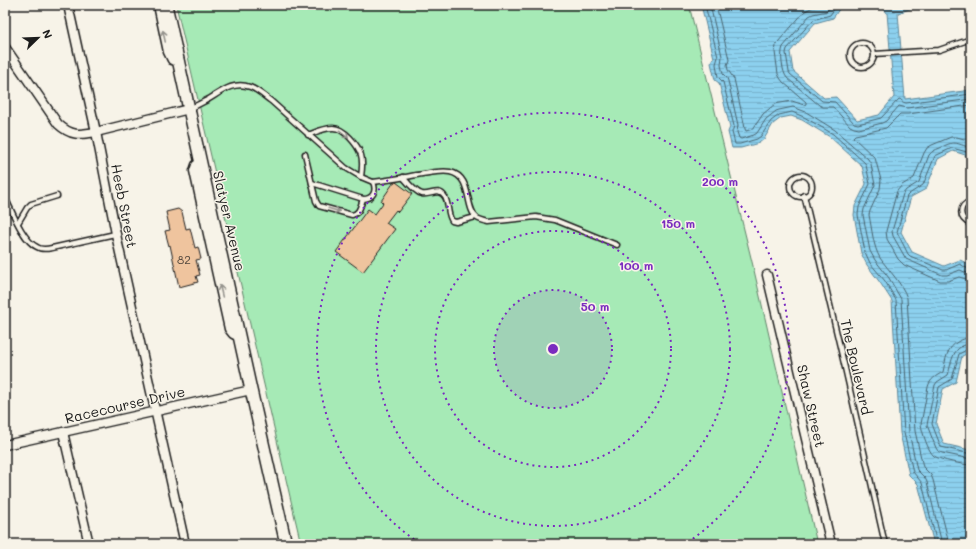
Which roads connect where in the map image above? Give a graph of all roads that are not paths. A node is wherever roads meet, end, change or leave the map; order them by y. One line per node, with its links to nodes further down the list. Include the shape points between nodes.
1 (68, 5): 9 (street, Heeb Street)
2 (158, 5): 7 (street, one-way to 2, via 172,60 168,52)
3 (166, 5): 7 (main road, Slatyer Avenue)
4 (971, 39): 6 (lane, via 939,50)
5 (5, 47): 9 (street, via 64,131 74,134)
6 (874, 54): 6 (lane, via 872,62 866,67 858,66 850,57 854,46 861,43 869,45)
7 (178, 61): 8 (main road, Slatyer Avenue)
8 (189, 109): 9 (street); 10 (lane, via 238,84 259,92); 27 (main road, Slatyer Avenue)
9 (96, 132): 24 (street, Heeb Street)
10 (308, 135): 12 (lane, via 346,168); 12 (lane, one-way to 12, via 324,129 334,128 342,131 358,147 362,156)
11 (305, 154): 15 (lane)
12 (362, 177): 14 (lane)
13 (403, 178): 14 (lane); 21 (lane, via 423,194 441,193 452,221); 21 (lane, via 451,172 460,177 466,187)
14 (373, 182): 19 (lane, via 375,192 368,199)
15 (312, 183): 19 (lane); 19 (lane, one-way to 19, via 319,206 352,215 359,211)
16 (804, 195): 16 (lane, The Boulevard, via 798,196 792,192 790,188 794,177 806,176 810,181 811,189); 37 (lane, The Boulevard)
17 (57, 196): 22 (lane, via 31,204)
18 (5, 197): 22 (lane)
19 (363, 199)
20 (971, 201): 23 (lane, via 965,203 961,211 964,220)
21 (476, 217): 25 (lane, via 489,222 536,217 555,220)
22 (18, 223): 24 (lane, via 32,244 45,249)
23 (971, 224)
24 (116, 234): 28 (street, Heeb Street)
25 (617, 245)
26 (766, 275): 36 (street, Shaw Street)
27 (251, 390): 28 (street, Racecourse Drive); 30 (main road, Slatyer Avenue)
28 (155, 411): 29 (street, Racecourse Drive); 33 (street, Heeb Street)
29 (63, 432): 31 (street, Racecourse Drive); 32 (street)
30 (263, 443): 34 (street, Slatyer Avenue, via 260,453); 35 (main road, Slatyer Avenue)
31 (5, 445)
32 (89, 544)
33 (184, 544)
34 (281, 544)
35 (286, 544)
36 (831, 544)
37 (885, 544)

